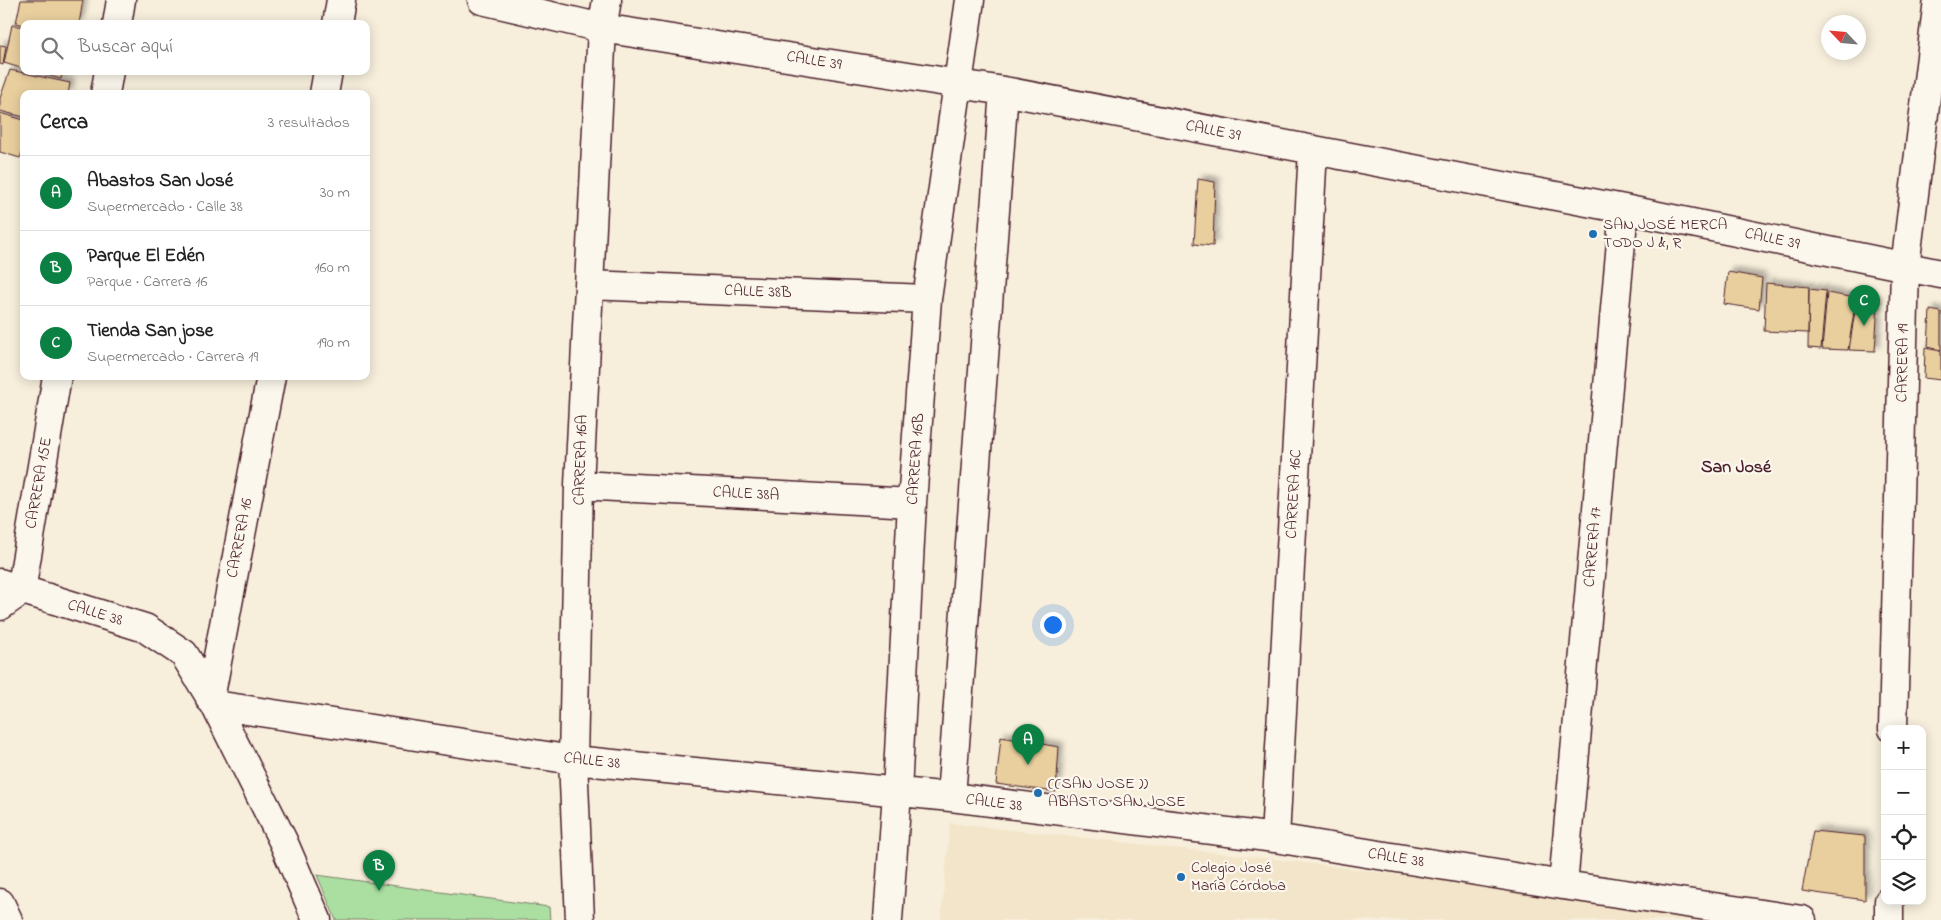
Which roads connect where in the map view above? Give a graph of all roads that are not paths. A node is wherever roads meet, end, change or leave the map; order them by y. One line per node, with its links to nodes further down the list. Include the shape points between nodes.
1 (121, 0): 7 (street)
2 (341, 0): 8 (street)
3 (482, 0): 9 (street, CALLE 39)
4 (607, 0): 9 (street, CARRERA 16A)
5 (970, 0): 12 (street, CARRERA 16B)
6 (1938, 0): 18 (street, CARRERA 19)
7 (118, 20)
8 (338, 20)
9 (602, 28): 12 (street, CALLE 39); 20 (street, CARRERA 16A)
10 (108, 75): 13 (street)
11 (327, 75): 14 (street)
12 (954, 83): 15 (street, CALLE 39); 21 (street, CARRERA 16B)
13 (106, 90)
14 (325, 90)
15 (1004, 91): 16 (street, CALLE 39); 31 (street)
16 (1313, 150): 17 (street, CALLE 39); 32 (street, CARRERA 16C)
17 (1624, 209): 18 (street, CALLE 39); 33 (street, CARRERA 17)
18 (1905, 267): 19 (street, CALLE 39); 28 (street, CARRERA 19)
19 (1941, 274)
20 (589, 285): 21 (street, CALLE 38B); 24 (street, CARRERA 16A)
21 (927, 299): 25 (street, CARRERA 16B)
22 (56, 380): 26 (street, CARRERA 15E)
23 (270, 380): 27 (street, CARRERA 16)
24 (580, 485): 25 (street, CALLE 38A); 29 (street, CARRERA 16A)
25 (912, 503): 30 (street, CARRERA 16B)
26 (7, 593): 27 (street, CALLE 38, via 145,628 184,654)
27 (213, 702): 29 (street, CALLE 38); 36 (street, via 284,842)
28 (1893, 725)
29 (573, 760): 30 (street, CALLE 38); 38 (street, CARRERA 16A)
30 (897, 792): 31 (street, CALLE 38); 39 (street, CARRERA 16B)
31 (951, 797): 32 (street, CALLE 38)
32 (1275, 838): 33 (street, CALLE 38)
33 (1563, 885): 40 (street, CALLE 38)
34 (0, 903): 37 (street)
35 (1889, 905): 41 (street)
36 (313, 919)
37 (8, 920)
38 (580, 920)
39 (888, 920)
40 (1802, 920)
41 (1888, 920)

